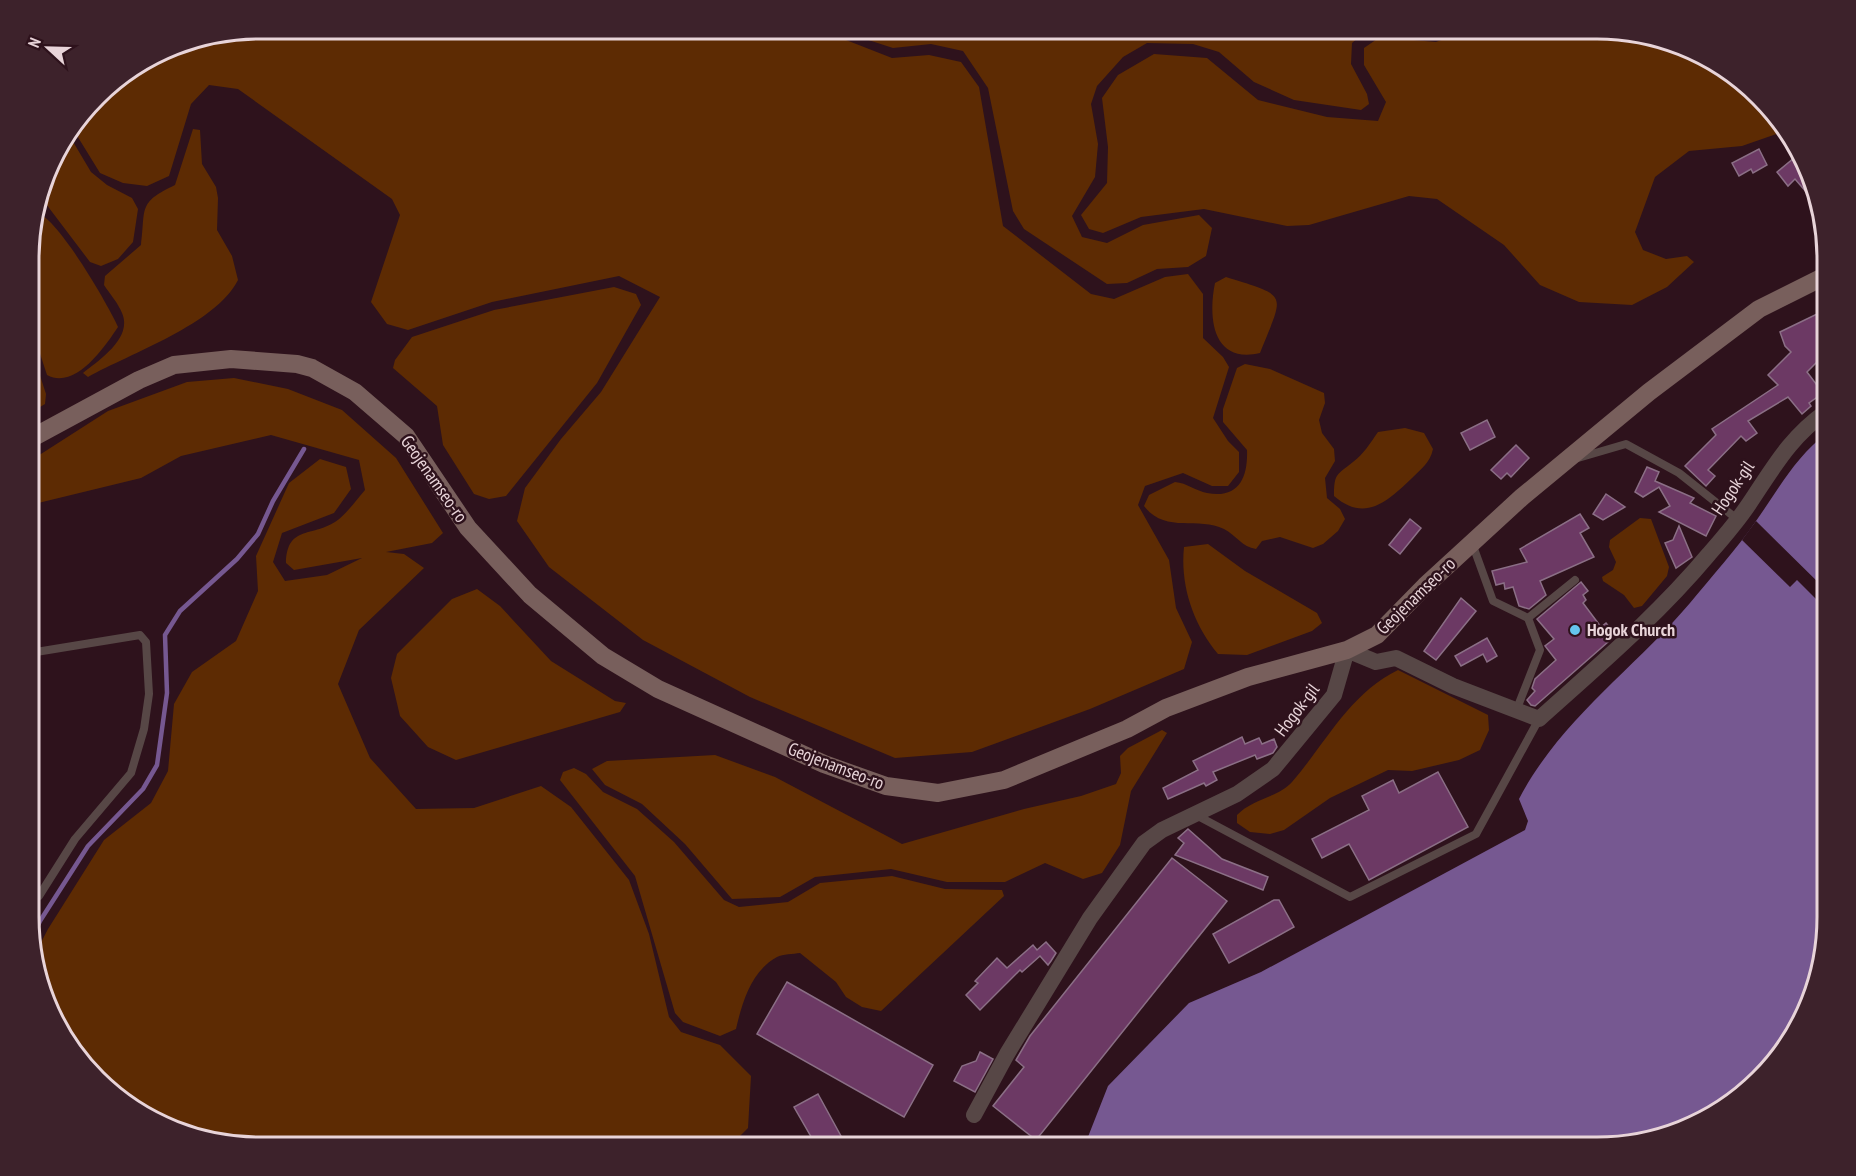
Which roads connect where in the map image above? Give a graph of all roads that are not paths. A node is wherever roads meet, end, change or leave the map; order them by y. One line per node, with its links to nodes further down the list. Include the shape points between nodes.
1 (1817, 280): 4 (main road, Geojenamseo-ro, via 1759,309)
2 (1817, 418): 5 (street, Hogok-gil, via 1788,447)
3 (39, 434): 9 (main road, Geojenamseo-ro, via 174,365 231,358 312,368 356,392 406,436 468,528 530,596 603,656 658,689 824,764 886,786 938,793 1004,780 1127,729 1166,708 1248,677)
4 (1565, 462): 5 (lane, via 1626,444 1679,473); 6 (main road, Geojenamseo-ro)
5 (1737, 519): 12 (street, Hogok-gil, via 1640,628)
6 (1472, 543): 8 (lane, via 1493,601); 9 (main road, Geojenamseo-ro, via 1377,634)
7 (1575, 580): 8 (lane)
8 (1528, 618): 11 (lane, via 1540,650)
9 (1347, 650): 11 (street, via 1376,663 1396,658 1453,687); 13 (street, Hogok-gil, via 1334,695 1294,747 1273,769 1237,794)
10 (39, 652): 14 (lane, via 140,635 146,642 149,694 131,773 75,839)
11 (1516, 711): 12 (street)
12 (1539, 719): 13 (lane, via 1476,834 1350,897)
13 (1196, 815): 15 (street, Hogok-gil, via 1144,843 1090,918)
14 (39, 896)
15 (974, 1115)

